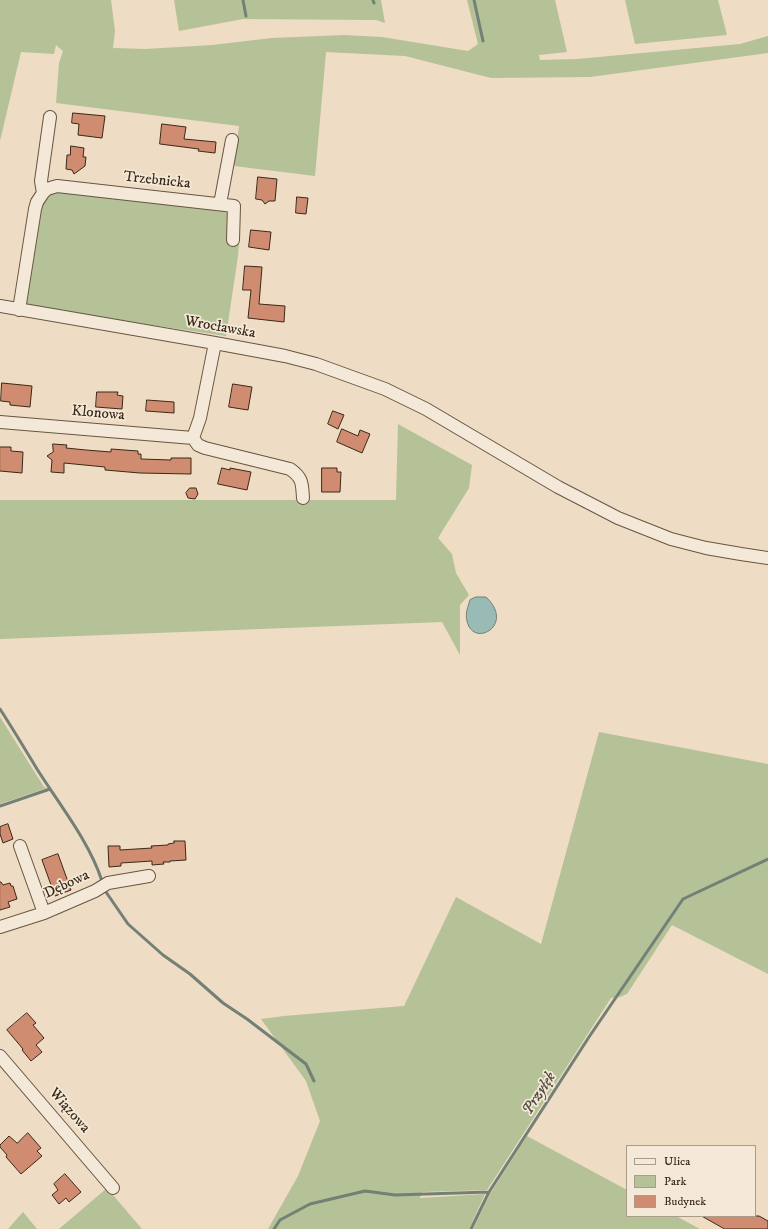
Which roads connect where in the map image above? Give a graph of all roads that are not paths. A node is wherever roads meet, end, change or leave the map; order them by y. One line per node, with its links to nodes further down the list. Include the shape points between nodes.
1 (50, 117): 3 (street, via 41,181)
2 (232, 140): 4 (street)
3 (43, 193): 4 (street, Trzebnicka, via 57,186); 7 (street, via 34,209)
4 (220, 204): 5 (street, Trzebnicka, via 234,206)
5 (233, 240)
6 (0, 306): 7 (street, Wrocławska)
7 (19, 310): 8 (street, Wrocławska)
8 (214, 343): 10 (street, via 200,418); 12 (street, Wrocławska, via 316,364 385,389 426,409 558,487 618,518 671,539 706,548)
9 (0, 422): 10 (street, Klonowa)
10 (193, 438): 11 (street, via 198,445 205,448 290,469 300,477)
11 (303, 498)
12 (768, 558)
13 (20, 846): 15 (street)
14 (149, 876): 15 (street, Dębowa, via 108,883)
15 (44, 913): 16 (street, Dębowa)
16 (0, 927)
17 (0, 1056): 18 (street, Wiązowa)
18 (113, 1188)

